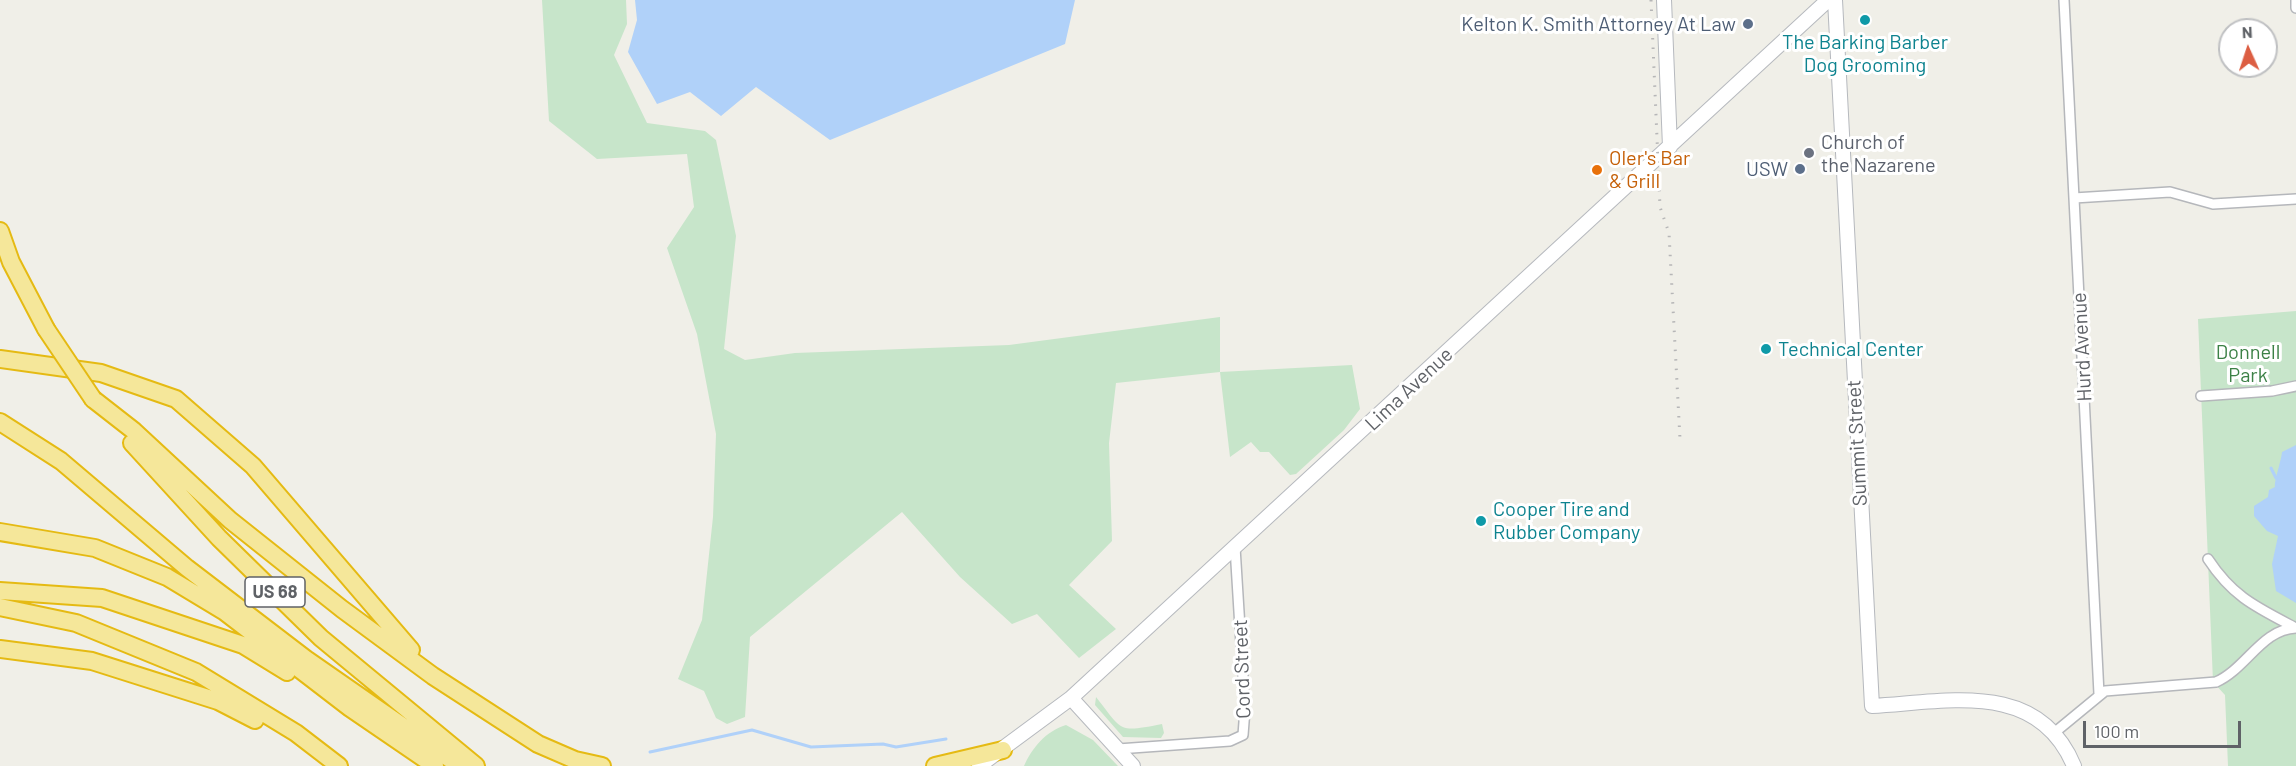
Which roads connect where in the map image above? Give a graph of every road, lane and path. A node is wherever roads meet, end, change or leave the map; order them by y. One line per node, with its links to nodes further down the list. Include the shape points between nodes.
1 (1664, 0): 7 (main road)
2 (1828, 0): 7 (main road, Lima Avenue)
3 (1835, 0): 27 (main road, Summit Street, via 1872,706 2004,703 2038,718)
4 (2064, 0): 8 (street, Hurd Avenue)
5 (2296, 0): 6 (street)
6 (2296, 8)
7 (1670, 147): 17 (main road, Lima Avenue)
8 (2074, 198): 9 (street, via 2170,192 2213,204); 24 (street, Hurd Avenue)
9 (2296, 199)
10 (0, 231): 14 (highway, US 68, bridge, via 11,262 46,329)
11 (0, 359): 23 (highway, via 101,373 176,399 253,466)
12 (2296, 386): 13 (street)
13 (2201, 396)
14 (93, 399): 23 (highway, via 134,431 230,520); 33 (highway, US 68, via 219,538 321,638)
15 (0, 422): 32 (highway, via 61,461 187,568 306,659)
16 (0, 532): 26 (highway, via 95,548 167,577 225,612)
17 (1235, 547): 25 (main road, Lima Avenue); 28 (street, Cord Street, via 1245,709 1243,735 1230,741)
18 (2208, 559): 21 (street, via 2223,582 2244,599)
19 (0, 591): 26 (highway, via 113,601 243,645)
20 (0, 607): 30 (highway, via 76,623 196,672 296,733)
21 (2296, 628): 24 (street, via 2270,638 2232,674 2216,682 2110,689)
22 (0, 649): 30 (highway, via 92,661 218,701)
23 (433, 676): 34 (highway, via 538,744 575,760)
24 (2099, 694): 27 (street)
25 (1071, 698): 28 (main road); 29 (main road, Lima Avenue)
26 (350, 708): 31 (highway)
27 (2054, 733): 38 (main road)
28 (1118, 749): 37 (main road)
29 (1003, 750): 35 (highway); 36 (main road, Lima Avenue)
30 (338, 765)
31 (435, 766)
32 (460, 766)
33 (476, 766)
34 (602, 766)
35 (935, 766)
36 (979, 766)
37 (1133, 766)
38 (2074, 766)

